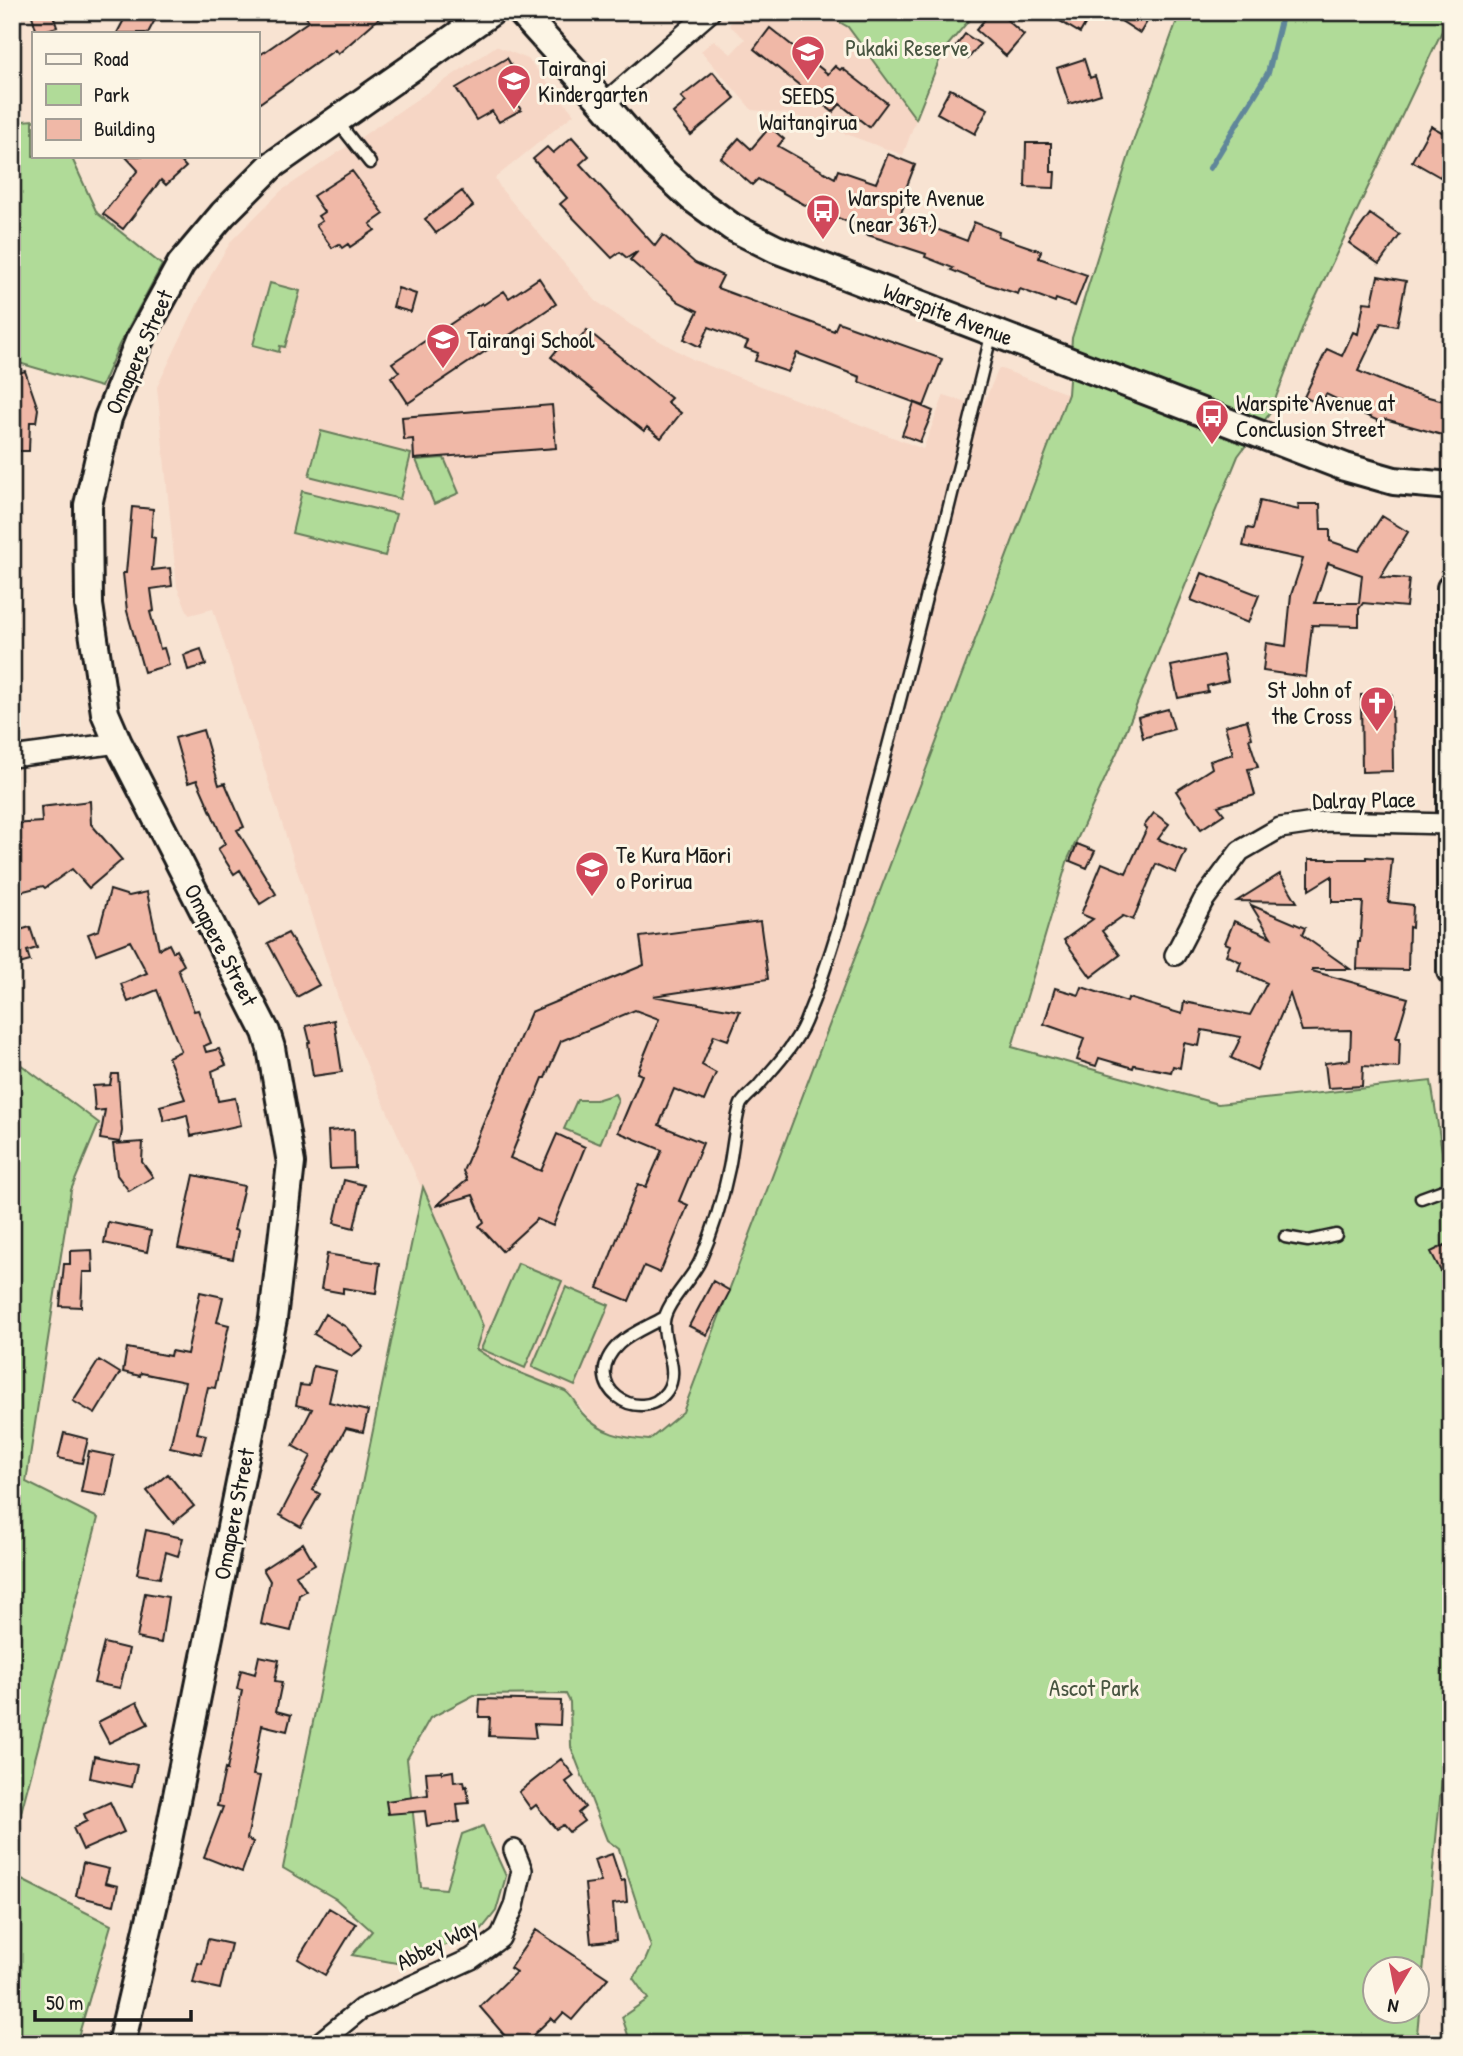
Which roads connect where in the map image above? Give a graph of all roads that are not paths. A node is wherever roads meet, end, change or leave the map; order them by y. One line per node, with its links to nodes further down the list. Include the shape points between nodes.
1 (491, 12): 5 (main road, Omapere Street)
2 (710, 12): 4 (street)
3 (514, 13): 4 (main road, Warspite Avenue)
4 (604, 104): 7 (main road, Warspite Avenue, via 656,166 732,228)
5 (337, 120): 6 (lane); 11 (main road, Omapere Street, via 271,166 181,264 139,341 108,418 89,505 89,605 105,713)
6 (370, 163)
7 (993, 331): 8 (main road, Warspite Avenue, via 1345,467 1394,481); 20 (lane, via 900,701 824,971 804,1026 741,1104 727,1181 700,1263)
8 (1451, 485)
9 (1451, 588): 10 (main road)
10 (1450, 718): 13 (main road)
11 (118, 743): 12 (street); 22 (main road, Omapere Street, via 266,1032 291,1163 273,1319 163,1865)
12 (12, 757)
13 (1449, 824): 14 (street, Dalray Place, via 1327,821 1280,828 1240,851 1203,901); 15 (main road)
14 (1175, 955)
15 (1451, 971)
16 (1451, 1187): 17 (lane)
17 (1422, 1198)
18 (1336, 1235): 19 (lane, via 1308,1241)
19 (1286, 1237)
20 (663, 1318): 20 (lane, via 672,1373 668,1390 641,1405 614,1396 604,1371 616,1347)
21 (514, 1850): 23 (street, Abbey Way, via 522,1870 500,1938 471,1959 361,2009)
22 (121, 2044)
23 (318, 2044)

